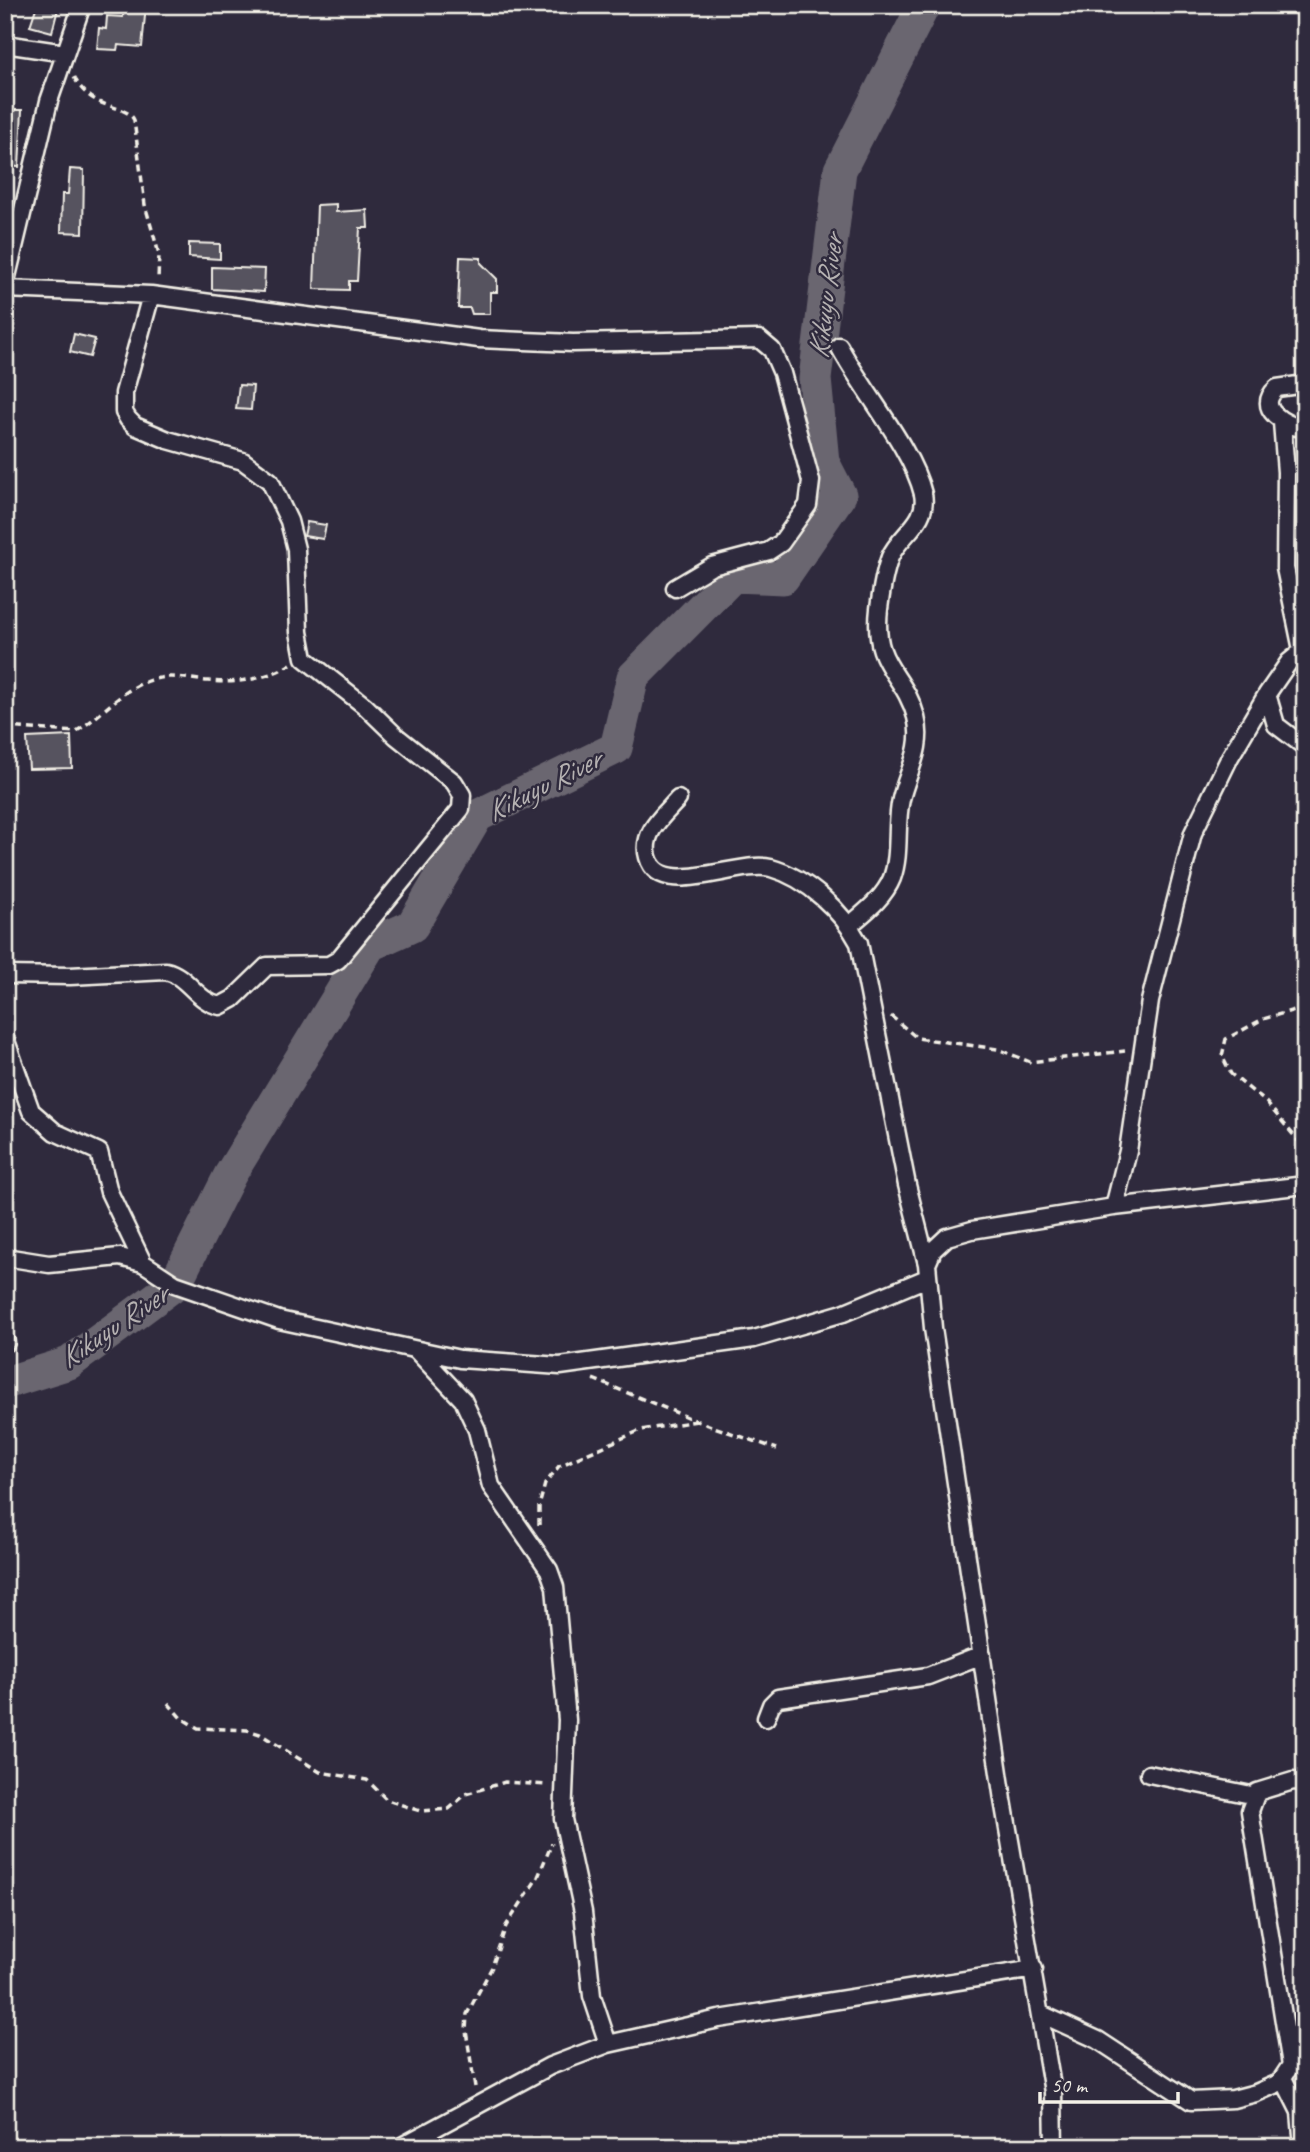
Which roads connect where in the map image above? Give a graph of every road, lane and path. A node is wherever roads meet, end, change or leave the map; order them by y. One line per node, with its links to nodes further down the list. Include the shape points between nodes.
1 (82, 5): 3 (street)
2 (5, 44): 3 (street)
3 (64, 56): 4 (street); 5 (path, via 88,96 125,111 134,121 145,205 159,254)
4 (5, 287): 5 (street)
5 (154, 295): 10 (street, via 479,339 573,343 759,338 772,350 782,373 811,481 808,505 781,543 769,551 712,566); 12 (street, via 132,357 124,412 135,426 243,461 270,481 296,549)
6 (839, 346): 17 (street, via 905,455 924,502 921,516 890,558 878,623 884,661 909,697 919,741 901,800 897,861 891,880 878,900)
7 (1305, 384): 8 (street, via 1277,388 1271,394 1270,410)
8 (1282, 422): 9 (street); 11 (street, via 1285,568)
9 (1305, 429)
10 (675, 588)
11 (1303, 650): 13 (street)
12 (302, 653): 14 (path, via 285,668 245,681 168,677 144,682 75,733); 18 (street, via 433,762 454,782 463,802 338,960 319,967 267,966 220,1006 166,971)
13 (1268, 694): 15 (street, via 1276,725); 22 (street, via 1230,757 1194,833)
14 (5, 727)
15 (1305, 747)
16 (678, 799): 17 (street, via 648,836 645,848 650,865 662,875 676,878 769,867 793,876)
17 (850, 925): 20 (street, via 859,943)
18 (5, 975)
19 (1305, 1007): 23 (path, via 1263,1018 1226,1040 1222,1056 1231,1074 1279,1116)
20 (874, 1008): 22 (path, via 886,1012 917,1038 998,1049 1030,1062 1104,1051); 28 (street)
21 (5, 1038): 27 (street, via 31,1111 55,1132 99,1152 109,1192)
22 (1141, 1052): 25 (street, via 1128,1151)
23 (1305, 1149)
24 (1305, 1185): 25 (street)
25 (1114, 1207): 28 (street, via 947,1237 933,1250)
26 (5, 1257): 27 (street, via 49,1264 120,1256)
27 (143, 1263): 29 (street, via 176,1284 279,1320)
28 (927, 1271): 30 (street, via 843,1313 754,1339); 34 (street)
29 (417, 1351): 30 (street); 33 (street, via 463,1400 477,1430 491,1486)
30 (560, 1366): 31 (path)
31 (697, 1421): 32 (path); 33 (path, via 641,1430 559,1466 545,1485 539,1506)
32 (777, 1448)
33 (540, 1556): 39 (street, via 553,1578 558,1603 567,1720)
34 (982, 1655): 36 (street, via 928,1676 778,1698); 42 (street)
35 (168, 1703): 39 (path, via 198,1728 260,1734 320,1772 367,1780 387,1800 420,1811 441,1811 466,1794 505,1782)
36 (766, 1718)
37 (1149, 1774): 40 (street)
38 (1305, 1782): 40 (street, via 1293,1781)
39 (564, 1787): 41 (street)
40 (1256, 1796): 45 (street, via 1250,1811 1292,2065)
41 (563, 1819): 44 (street, via 583,1912 592,1996); 46 (path, via 538,1877 506,1926 492,1967 467,2014)
42 (1034, 1969): 43 (street); 44 (street, via 719,2019)
43 (1041, 2014): 45 (street, via 1098,2039 1191,2101 1245,2096); 48 (street, via 1053,2092)
44 (608, 2044): 46 (street, via 550,2066)
45 (1283, 2078): 49 (street, via 1300,2112)
46 (478, 2105): 47 (street)
47 (400, 2147)
48 (1054, 2147)
49 (1303, 2147)

